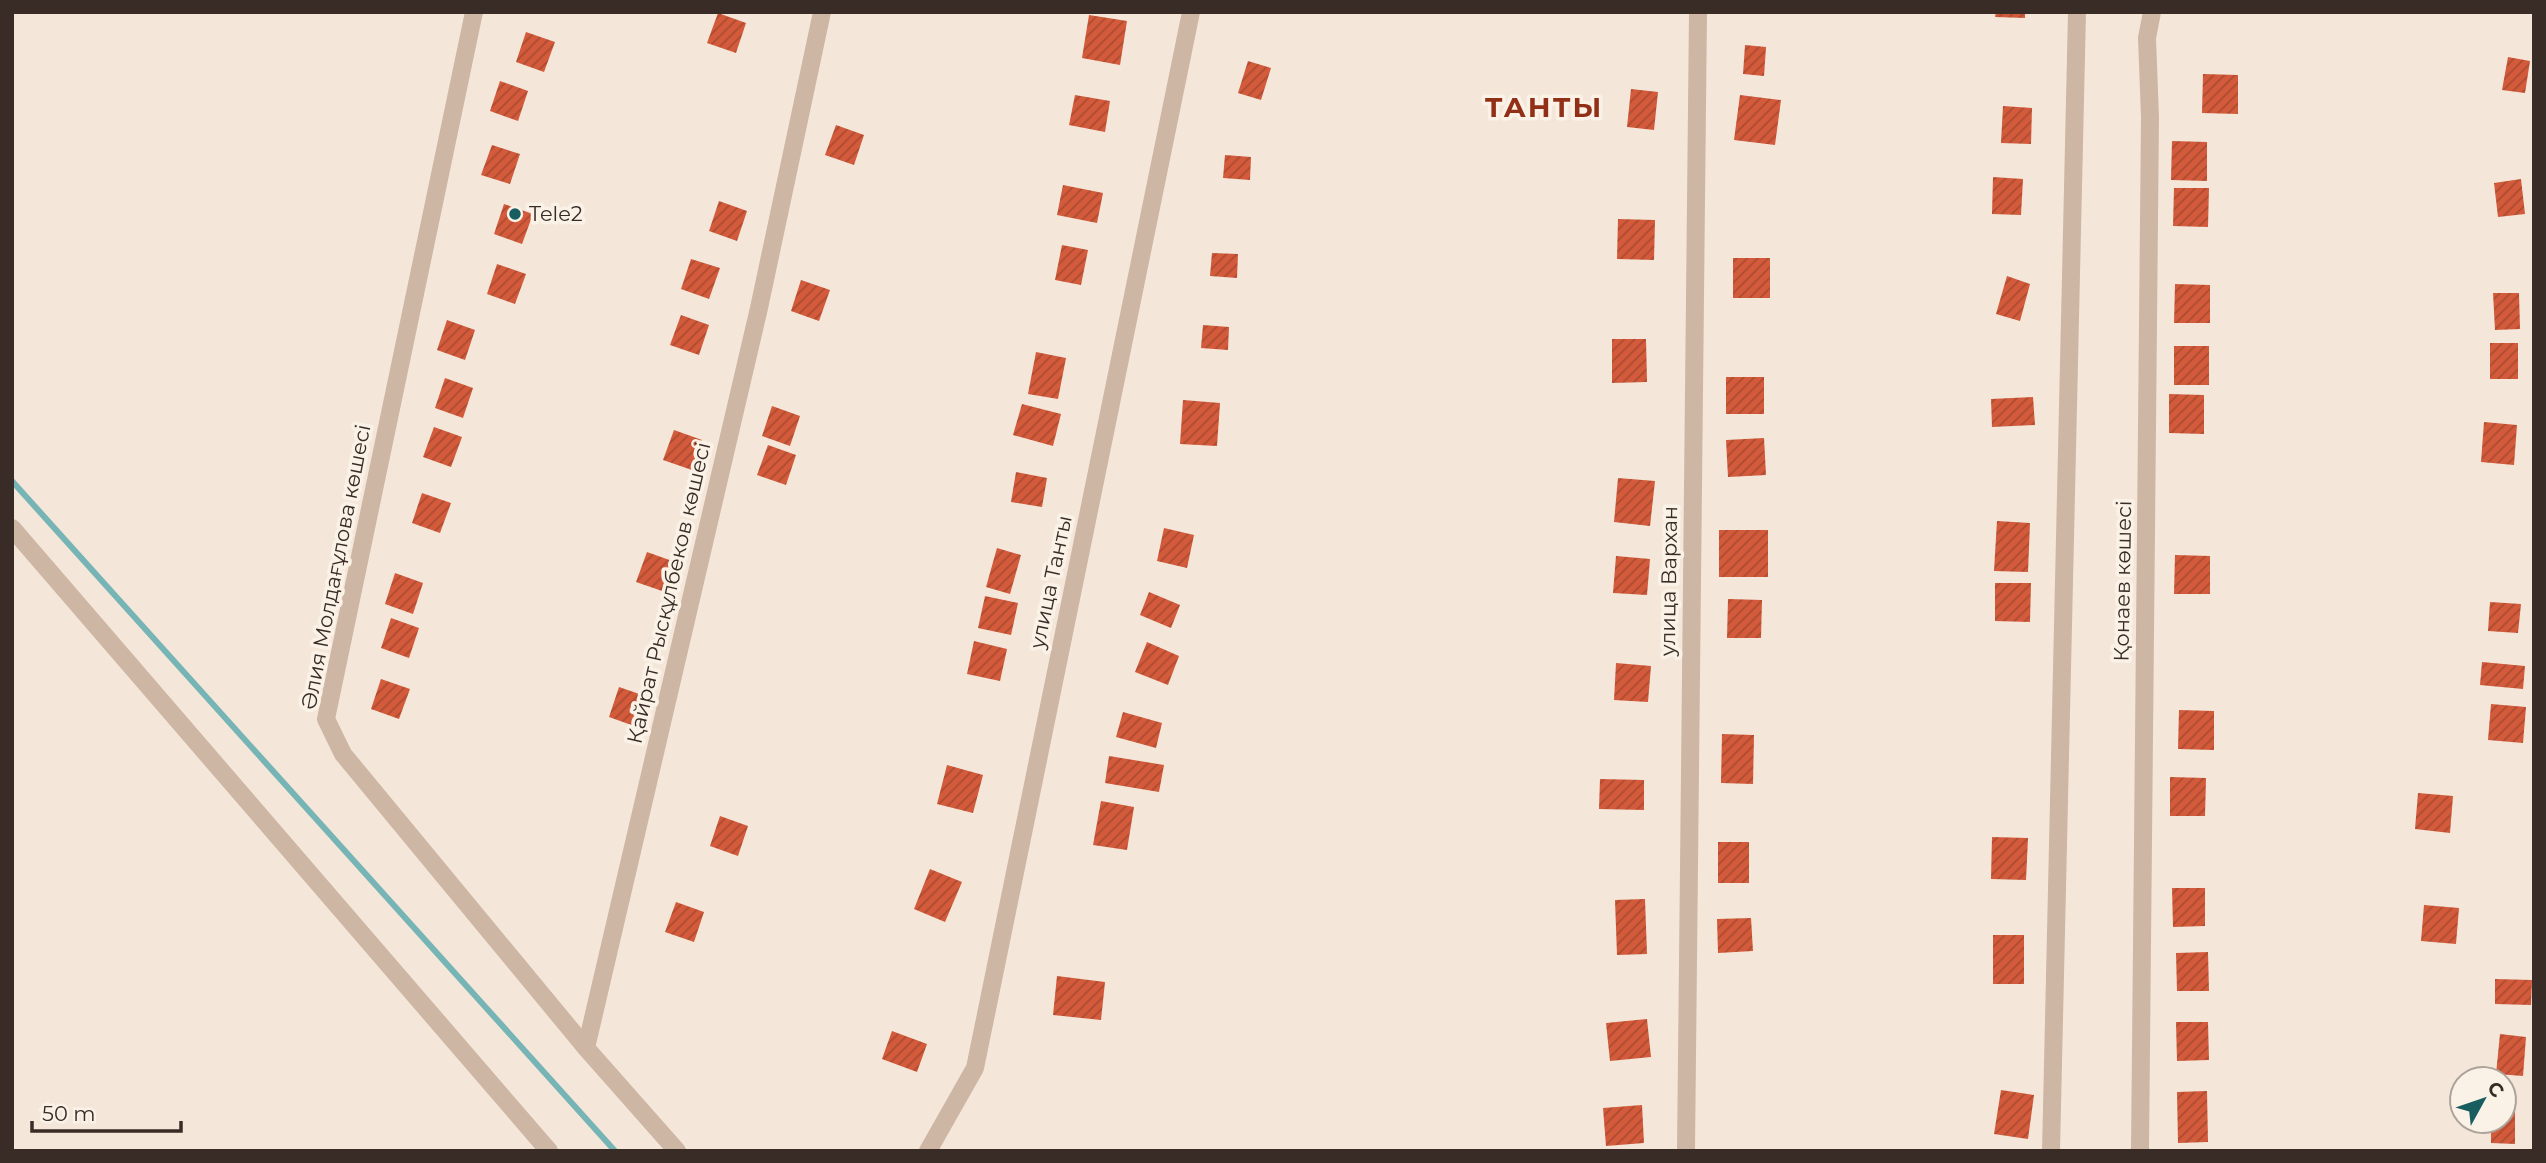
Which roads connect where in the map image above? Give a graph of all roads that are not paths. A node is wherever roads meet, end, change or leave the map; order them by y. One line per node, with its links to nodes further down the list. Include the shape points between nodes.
1 (474, 12): 8 (street, Әлия Молдағұлова көшесі, via 326,719 343,754)
2 (822, 12): 8 (street, Қайрат Рысқұлбеков көшесі, via 759,307)
3 (1191, 12): 11 (street, улица Танты, via 975,1068)
4 (1698, 12): 12 (street, улица Вархан)
5 (2077, 12): 13 (street)
6 (2152, 12): 14 (street, Қонаев көшесі, via 2147,38 2150,131)
7 (12, 528): 9 (street)
8 (586, 1048): 10 (street)
9 (549, 1151)
10 (677, 1151)
11 (928, 1151)
12 (1686, 1151)
13 (2051, 1151)
14 (2140, 1151)

